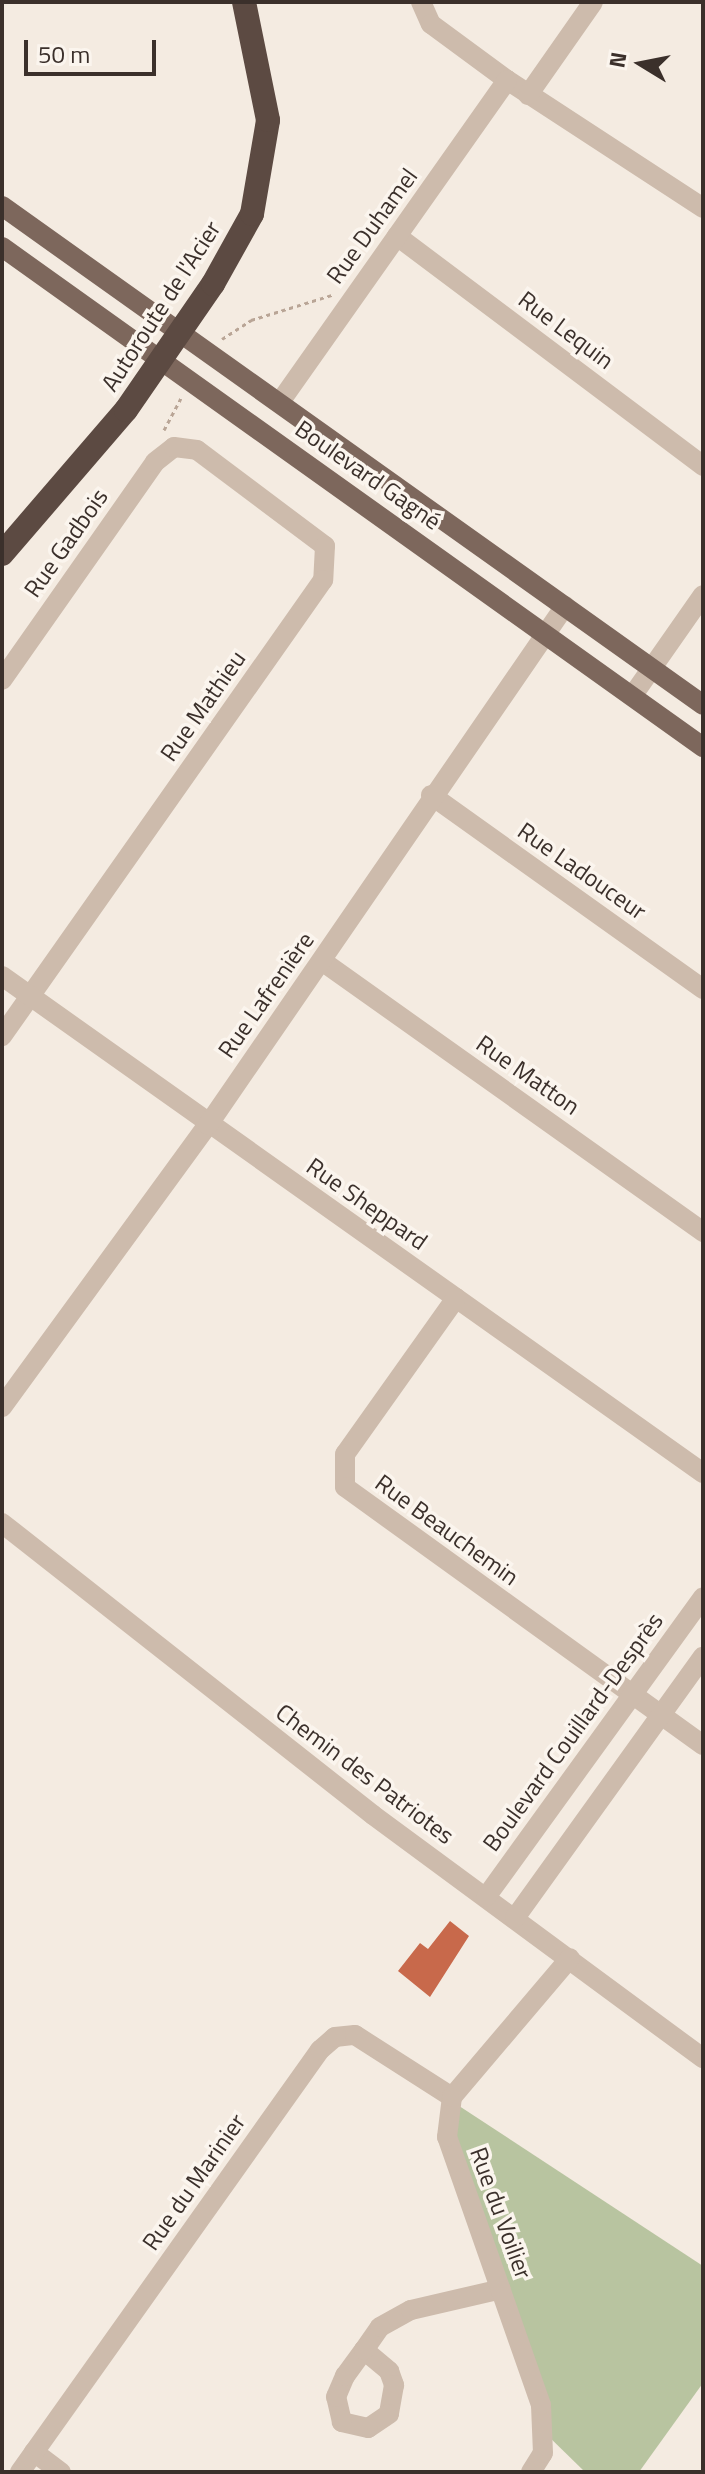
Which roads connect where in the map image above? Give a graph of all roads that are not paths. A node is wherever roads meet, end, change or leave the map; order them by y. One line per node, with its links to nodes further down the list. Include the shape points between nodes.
1 (244, 2): 10 (highway, Autoroute de l'Acier, via 267,99 260,187 239,242)
2 (421, 2): 4 (street, via 431,24)
3 (593, 2): 5 (street)
4 (507, 80): 5 (street); 8 (street, Rue Duhamel)
5 (528, 95): 7 (street)
6 (2, 206): 10 (main road, Boulevard Gagné)
7 (703, 208)
8 (397, 236): 12 (street, Rue Duhamel); 14 (street, Rue Lequin)
9 (2, 247): 11 (main road, Boulevard Gagné)
10 (180, 333): 11 (highway, Autoroute de l'Acier); 12 (main road, Boulevard Gagné)
11 (162, 360): 15 (highway, Autoroute de l'Acier, via 84,465); 18 (main road, Boulevard Gagné)
12 (280, 402): 17 (main road, Boulevard Gagné)
13 (180, 446): 20 (street, Rue Gadbois, via 155,462); 28 (street, Rue Mathieu, via 197,450 320,538 328,554 326,572)
14 (703, 466)
15 (2, 554)
16 (703, 595): 19 (street)
17 (565, 606): 18 (street, Rue Lafrenière); 19 (main road, Boulevard Gagné)
18 (546, 633): 21 (main road, Boulevard Gagné); 24 (street, Rue Lafrenière)
19 (652, 668): 21 (street); 22 (main road, Boulevard Gagné)
20 (2, 680)
21 (633, 695): 23 (main road, Boulevard Gagné)
22 (703, 705)
23 (703, 747)
24 (431, 795): 25 (street, Rue Lafrenière); 27 (street, Rue Ladouceur)
25 (322, 961): 30 (street, Rue Lafrenière); 31 (street, Rue Matton)
26 (2, 976): 28 (street, Rue Sheppard)
27 (703, 989)
28 (30, 997): 29 (street, Rue Mathieu); 30 (street, Rue Sheppard)
29 (2, 1036)
30 (208, 1125): 32 (street, Rue Sheppard); 33 (street, Rue Lafrenière)
31 (703, 1232)
32 (456, 1298): 34 (street, Rue Sheppard); 38 (street, Rue Beauchemin, via 345,1454 345,1487)
33 (2, 1407)
34 (703, 1473)
35 (2, 1523): 41 (street, Chemin des Patriotes, via 184,1671)
36 (703, 1597): 38 (street, Boulevard Couillard-Desprès)
37 (703, 1656): 39 (street)
38 (633, 1695): 39 (street, Rue Beauchemin); 41 (street, Boulevard Couillard-Desprès)
39 (660, 1715): 40 (street, Rue Beauchemin); 42 (street)
40 (703, 1745)
41 (486, 1897): 42 (street, Chemin des Patriotes)
42 (515, 1918): 43 (street, Chemin des Patriotes)
43 (570, 1958): 44 (street, Chemin des Patriotes); 45 (street)
44 (703, 2058)
45 (452, 2097): 46 (street, Rue du Voilier, via 450,2152); 48 (street, Rue du Marinier, via 355,2035 335,2037 320,2050)
46 (501, 2289): 47 (street, via 394,2317); 51 (street, Rue du Voilier, via 546,2427 543,2453)
47 (364, 2350)
48 (34, 2452): 49 (street, Rue du Marinier); 50 (street)
49 (20, 2472)
50 (61, 2472)
51 (531, 2472)

